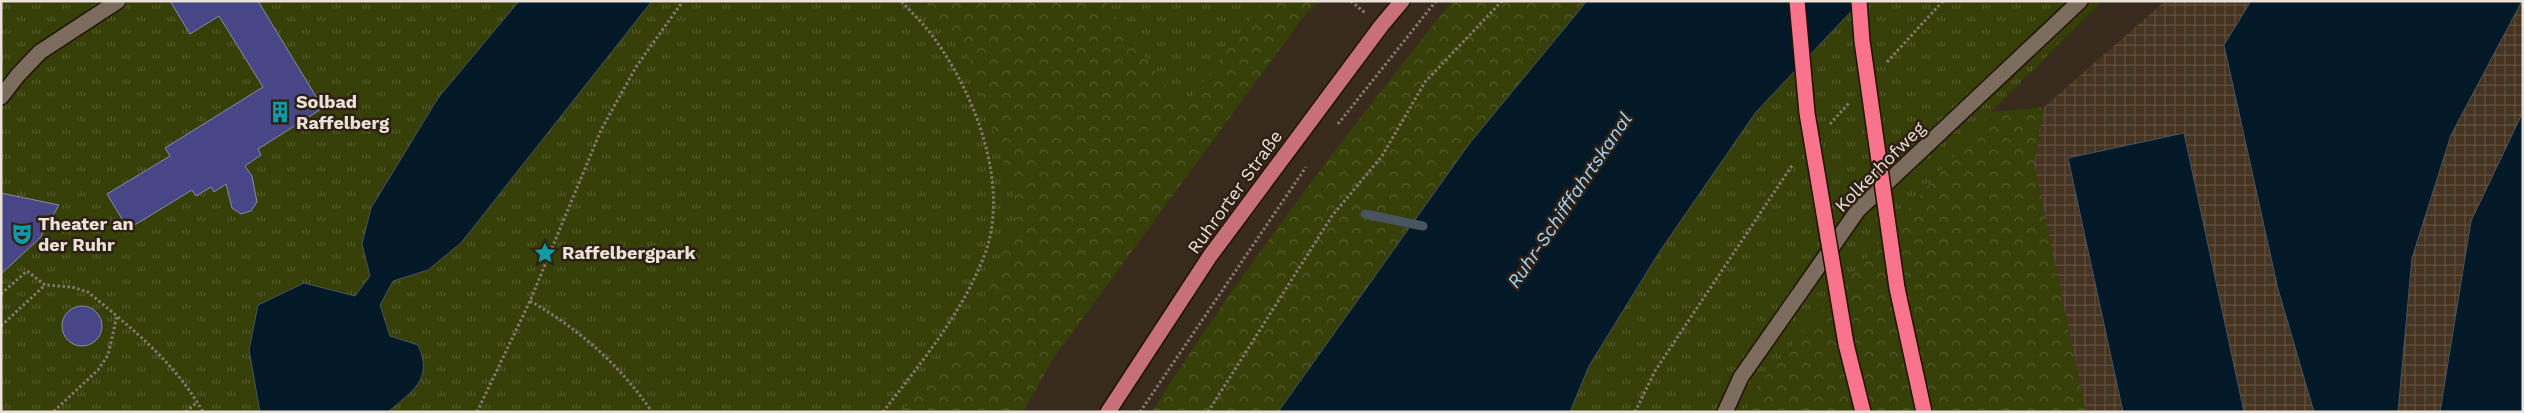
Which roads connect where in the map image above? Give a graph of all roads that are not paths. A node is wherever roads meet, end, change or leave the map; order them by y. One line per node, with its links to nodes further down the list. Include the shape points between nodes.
1 (118, 1): 6 (street, via 40,52)
2 (1402, 1): 7 (main road, Ruhrorter Straße, via 1210,256)
3 (1797, 1): 9 (highway, bridge, via 1807,114 1846,344)
4 (1859, 1): 10 (highway, bridge, via 1897,288)
5 (2080, 1): 8 (street, Kolkerhofweg, via 1858,210 1741,377)
6 (1, 97)
7 (1108, 412)
8 (1725, 412)
9 (1863, 412)
10 (1924, 412)

